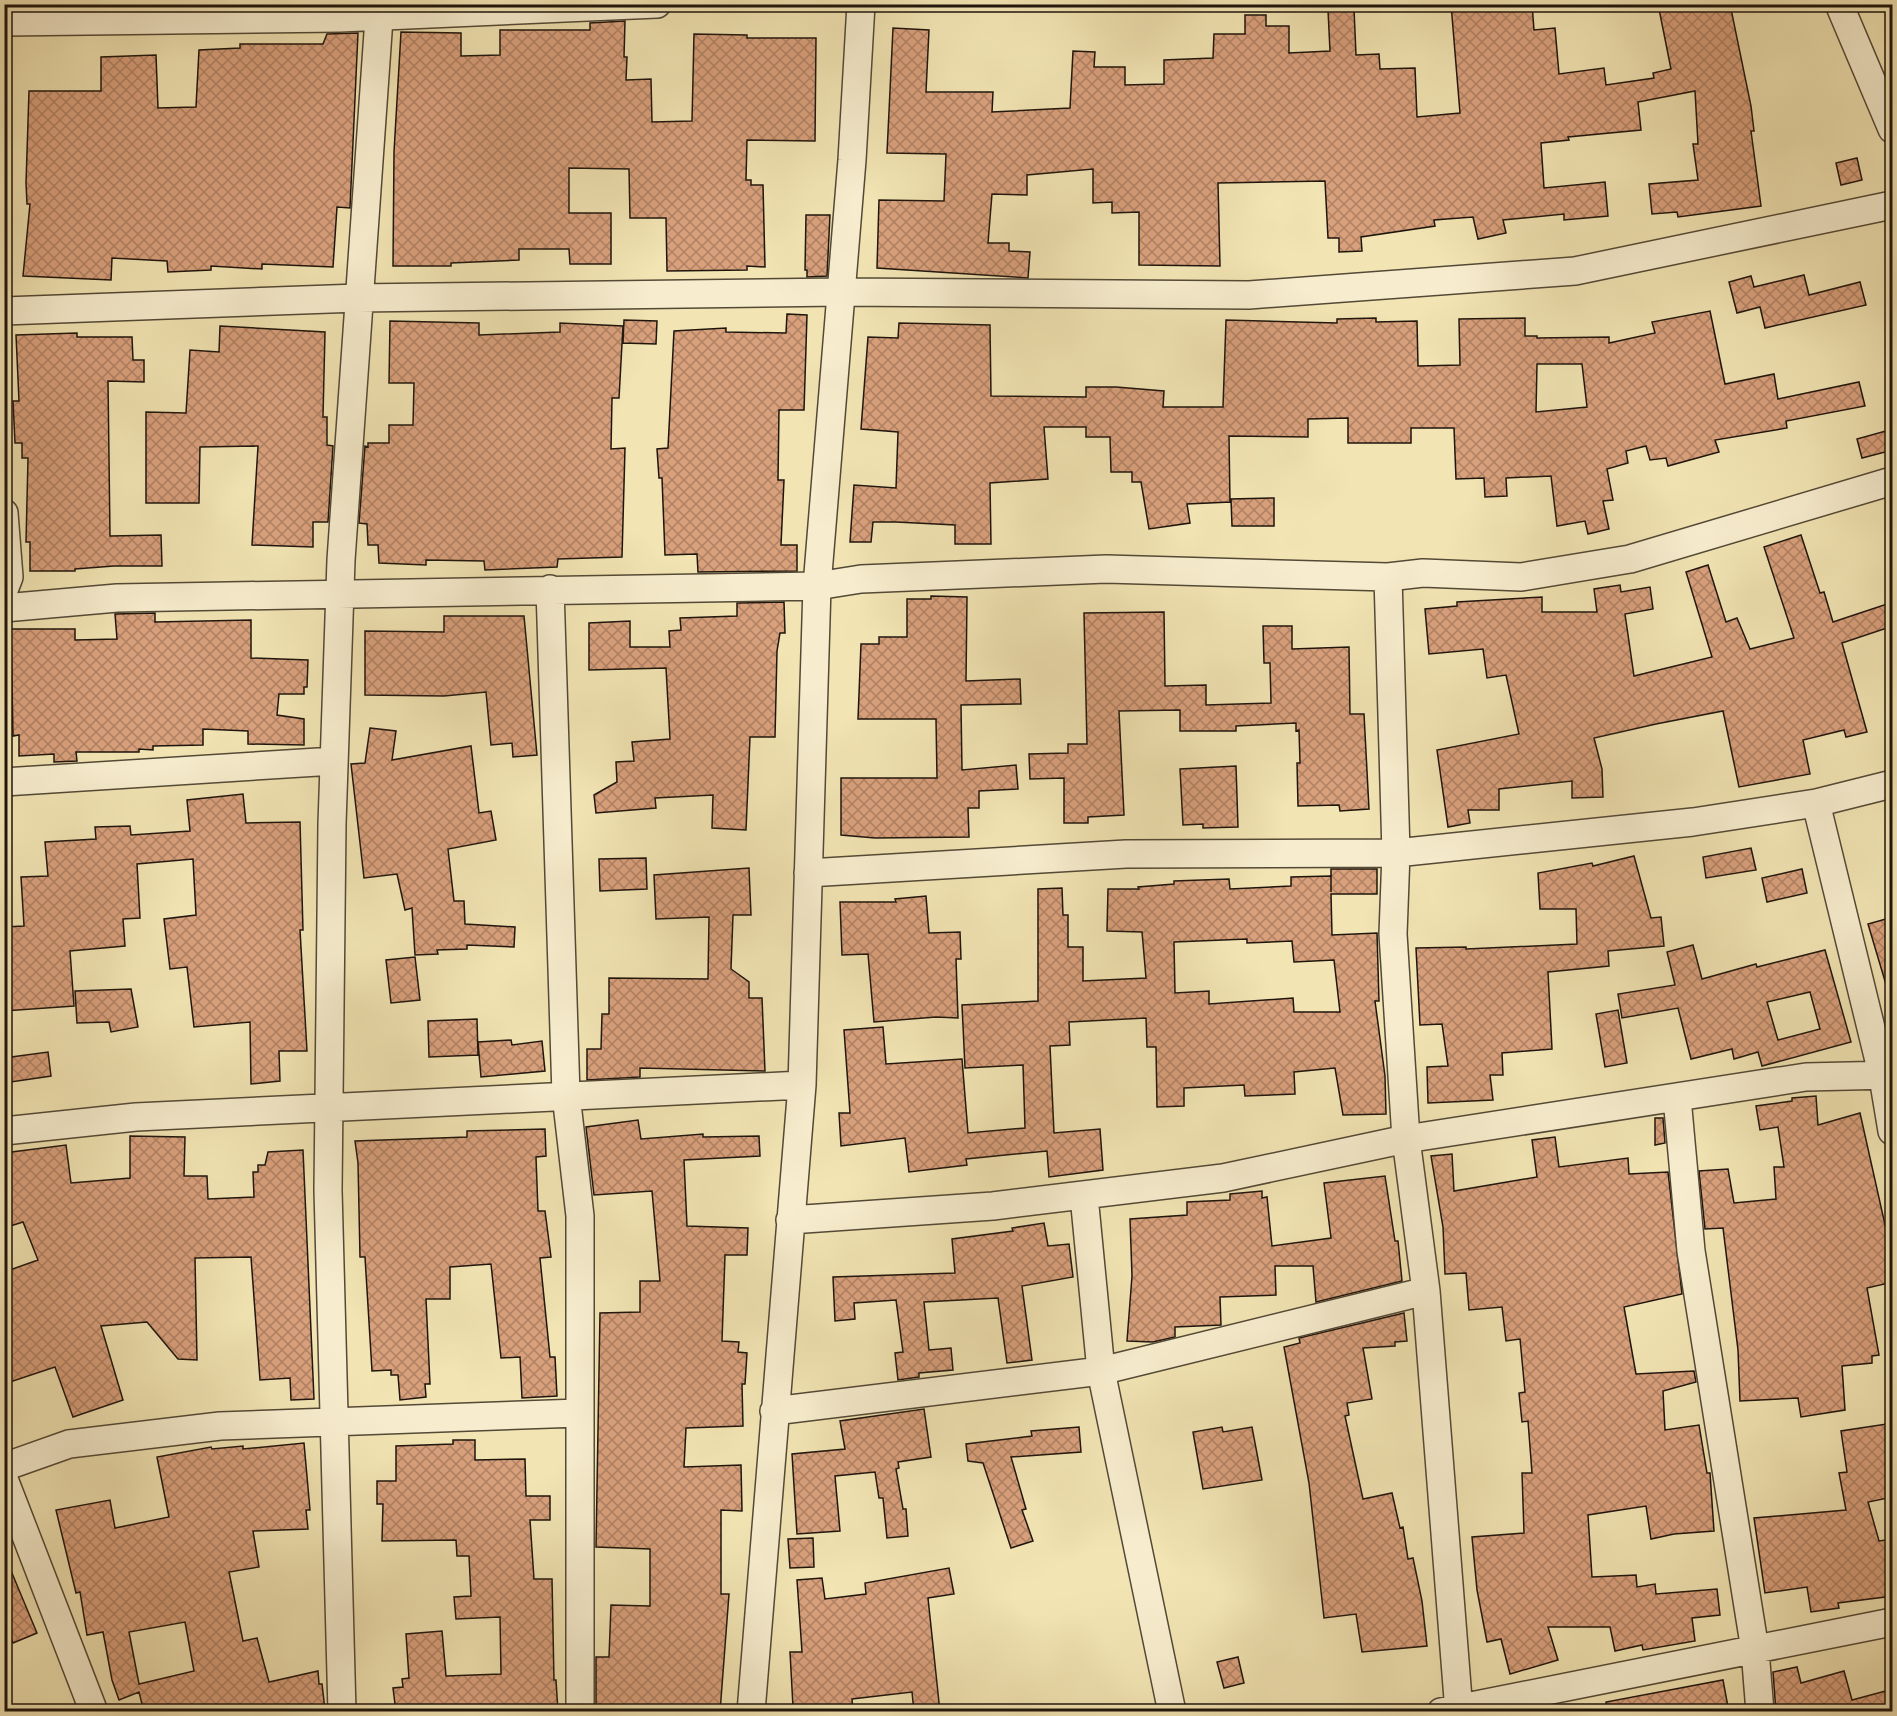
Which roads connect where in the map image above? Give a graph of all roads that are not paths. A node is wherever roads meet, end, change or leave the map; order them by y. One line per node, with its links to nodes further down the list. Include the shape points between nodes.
1 (657, 4): 4 (street)
2 (861, 4): 8 (street)
3 (1839, 4): 6 (street)
4 (380, 10): 5 (street, via 340,18); 9 (street)
5 (4, 22)
6 (1893, 129)
7 (1893, 206): 8 (street, via 1575,271 1249,295)
8 (840, 292): 9 (street); 14 (street)
9 (358, 298): 10 (street); 17 (street)
10 (4, 311)
11 (1893, 481): 13 (street, via 1630,559 1521,576)
12 (4, 513): 16 (street, via 9,577)
13 (1388, 576): 14 (street, via 1106,569 861,579); 23 (street)
14 (818, 586): 15 (street); 24 (street)
15 (550, 589): 17 (street); 27 (street)
16 (4, 590)
17 (340, 592): 18 (street, via 117,598); 19 (street)
18 (4, 608)
19 (334, 762): 20 (street); 29 (street)
20 (4, 782)
21 (1893, 784): 22 (street)
22 (1816, 803): 23 (street, via 1693,822); 25 (street)
23 (1396, 853): 24 (street, via 1126,854); 32 (street, via 1393,934)
24 (808, 873): 26 (street)
25 (1888, 1076): 28 (street, via 1806,1077); 31 (street)
26 (802, 1085): 27 (street); 34 (street)
27 (566, 1095): 29 (street); 38 (street, via 580,1216)
28 (1677, 1098): 32 (street); 43 (street, via 1691,1251)
29 (329, 1107): 30 (street, via 136,1117); 39 (street)
30 (4, 1131)
31 (1893, 1131)
32 (1406, 1139): 33 (street, via 1223,1178); 35 (street)
33 (1084, 1196): 34 (street); 36 (street)
34 (790, 1220): 37 (street)
35 (1426, 1291): 36 (street); 44 (street)
36 (1101, 1371): 37 (street); 49 (street)
37 (774, 1411): 48 (street)
38 (579, 1413): 39 (street); 47 (street)
39 (334, 1423): 40 (street, via 220,1426 69,1444); 46 (street)
40 (4, 1467)
41 (4, 1479): 45 (street)
42 (1893, 1622): 43 (street)
43 (1755, 1650): 44 (street); 50 (street)
44 (1453, 1710)
45 (94, 1712)
46 (342, 1712)
47 (580, 1712)
48 (751, 1712)
49 (1172, 1712)
50 (1760, 1712)

